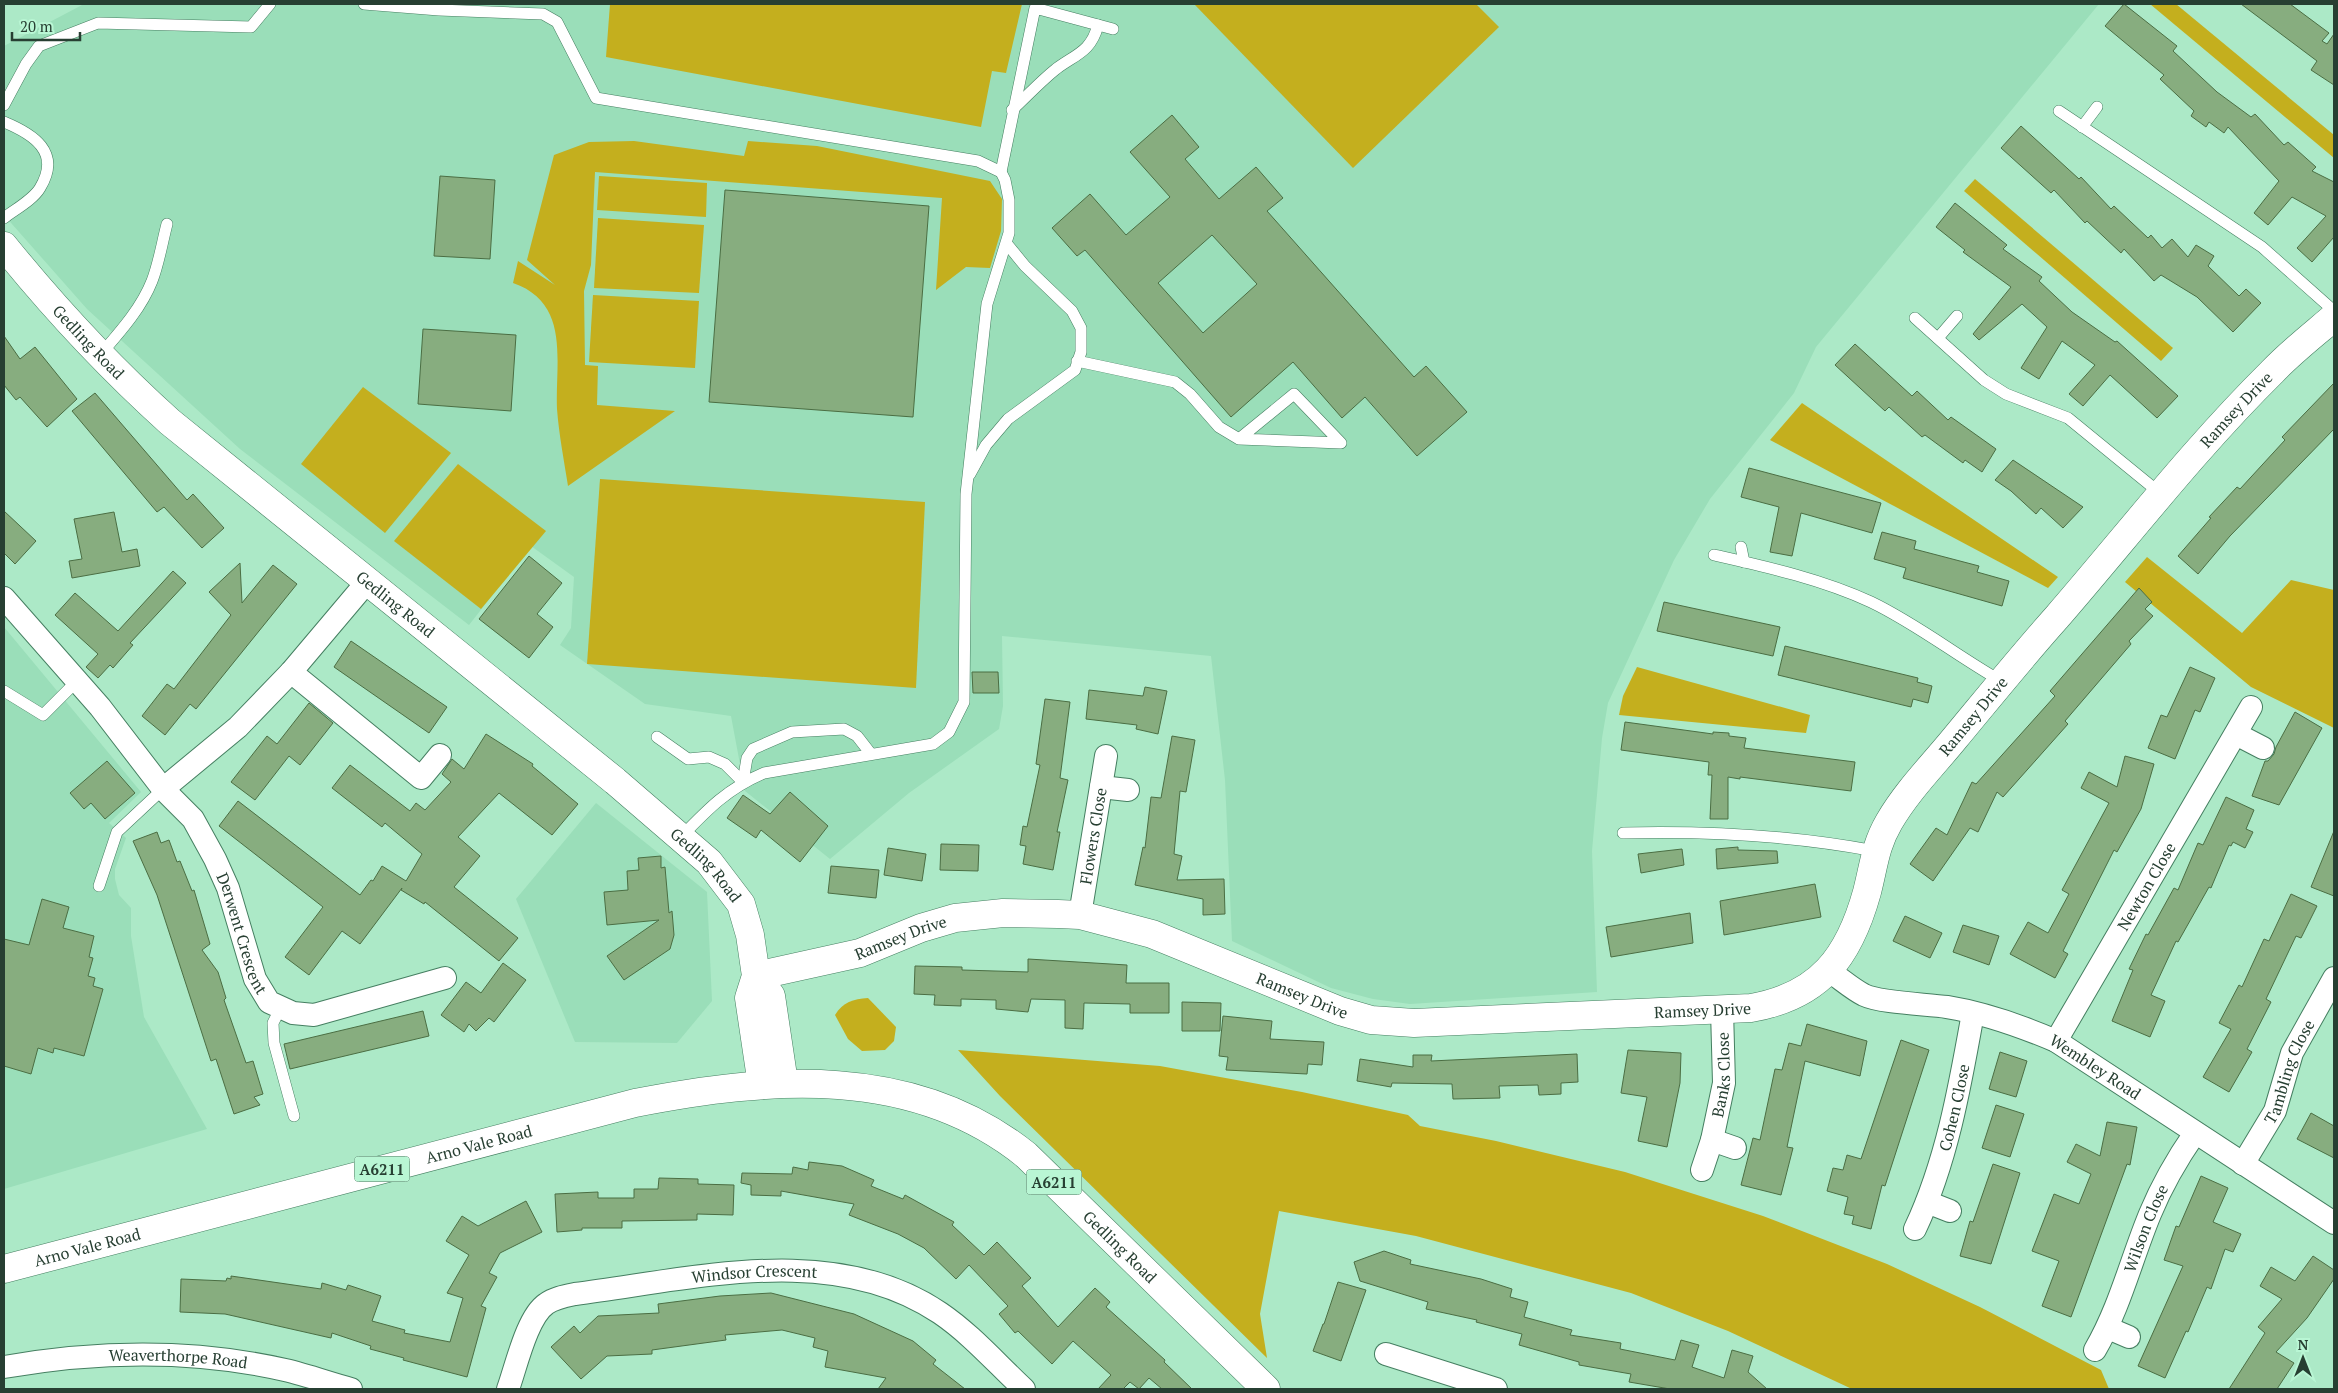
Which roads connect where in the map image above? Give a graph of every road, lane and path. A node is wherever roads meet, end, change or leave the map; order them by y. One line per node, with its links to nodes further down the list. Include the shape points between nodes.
1 (270, 4): 5 (lane, via 251,27 98,23 58,37 39,46)
2 (364, 4): 11 (lane, via 543,14 557,22 596,98 978,161)
3 (1098, 25): 4 (lane); 7 (lane, via 1094,39 1081,54 1056,69); 7 (lane, via 1035,8)
4 (1113, 29)
5 (4, 105)
6 (2097, 106): 10 (lane)
7 (1012, 110): 11 (lane)
8 (2059, 111): 10 (lane)
9 (4, 122): 12 (lane, via 28,132 47,154 47,171 40,189)
10 (2082, 127): 16 (lane, via 2262,247)
11 (1001, 172): 14 (lane, via 1009,200)
12 (4, 218)
13 (167, 224): 21 (lane, via 145,295)
14 (1007, 244): 22 (lane, via 1072,311 1081,328 1081,352); 24 (lane, via 987,304)
15 (4, 246): 21 (street, Gedling Road)
16 (2334, 311)
17 (1957, 316): 20 (lane)
18 (2334, 316): 25 (street, Ramsey Drive, via 2271,372)
19 (1915, 318): 20 (lane)
20 (1938, 338): 25 (lane, via 1984,380 2006,394 2068,418)
21 (100, 355): 29 (street, Gedling Road, via 170,422)
22 (1077, 361): 23 (lane, via 1175,382 1219,427); 24 (lane, via 1075,370 1008,419 986,445)
23 (1239, 439): 23 (lane, via 1322,442 1341,443 1294,394)
24 (968, 477): 39 (lane, via 964,702 949,732 933,744)
25 (2161, 494): 33 (street, Ramsey Drive)
26 (1741, 547): 28 (lane)
27 (1714, 554): 28 (lane)
28 (1744, 562): 33 (lane, via 1799,575 1870,602)
29 (367, 582): 31 (street); 47 (street, Gedling Road)
30 (4, 598): 32 (street, Derwent Crescent)
31 (292, 672): 40 (street, via 421,778); 44 (street, via 238,727)
32 (77, 681): 34 (lane, via 43,715); 44 (street, Derwent Crescent)
33 (2001, 681): 48 (street, Ramsey Drive, via 1895,812)
34 (4, 691)
35 (2251, 708): 36 (street, Newton Close)
36 (2236, 734): 38 (street); 58 (street, Newton Close)
37 (657, 737): 42 (lane, via 688,759 709,757 725,764)
38 (2263, 748)
39 (870, 754): 42 (lane, via 764,774); 42 (lane, via 857,736 844,730 792,732 753,749 747,758)
40 (440, 755)
41 (1106, 756): 43 (street, Flowers Close)
42 (743, 782): 47 (lane, via 719,799)
43 (1101, 786): 45 (street); 50 (street, Flowers Close)
44 (163, 789): 49 (lane, via 117,832); 55 (street, Derwent Crescent, via 193,819 215,859 237,915 256,979 269,1002)
45 (1128, 790)
46 (1623, 833): 48 (lane, via 1650,828 1773,836 1830,842)
47 (681, 837): 52 (street, Gedling Road, via 709,862 741,904 752,944)
48 (1874, 852): 51 (street, Ramsey Drive, via 1857,922)
49 (99, 886)
50 (1080, 915): 52 (street, Ramsey Drive, via 1003,913 955,918 860,953); 56 (street, Ramsey Drive, via 1152,934 1340,1012 1371,1020 1434,1023)
51 (1829, 971): 56 (street, Ramsey Drive, via 1789,998 1751,1008); 57 (street, Wembley Road, via 1864,995 1881,1000)
52 (756, 976): 59 (street, Gedling Road, via 749,998)
53 (445, 978): 55 (street, Derwent Crescent, via 314,1015)
54 (2334, 978): 64 (street, Tambling Close, via 2296,1044 2275,1112)
55 (280, 1009): 60 (lane, via 273,1023 274,1043)
56 (1722, 1010): 62 (street, Banks Close, via 1725,1072)
57 (1973, 1013): 58 (street, Wembley Road); 66 (street, Cohen Close, via 1956,1103)
58 (2056, 1041): 61 (street, Wembley Road)
59 (773, 1084): 70 (street, Arno Vale Road / A6211, via 635,1103); 80 (street, Gedling Road / A6211, via 844,1085 922,1100 966,1115 1000,1134 1026,1155)
60 (294, 1116)
61 (2194, 1133): 64 (street, Wembley Road); 71 (street, Wilson Close, via 2162,1185)
62 (1712, 1140): 63 (street, Banks Close); 65 (street, Banks Close)
63 (1735, 1148)
64 (2243, 1164): 68 (street, Wembley Road)
65 (1702, 1170)
66 (1927, 1202): 67 (street); 69 (street, Cohen Close)
67 (1950, 1211)
68 (2334, 1223)
69 (1915, 1229)
70 (4, 1269)
71 (2108, 1328): 72 (street); 73 (street, Wilson Close)
72 (2129, 1337)
73 (2095, 1350)
74 (1386, 1354): 76 (street)
75 (4, 1367): 77 (street, Weaverthorpe Road, via 100,1355 170,1355 265,1366)
76 (1459, 1384): 81 (street)
77 (351, 1389)
78 (508, 1389): 79 (street, Windsor Crescent, via 535,1316 553,1300 726,1274 795,1271 829,1272 866,1279 927,1305 960,1328)
79 (1024, 1389)
80 (1266, 1389)
81 (1496, 1389)

